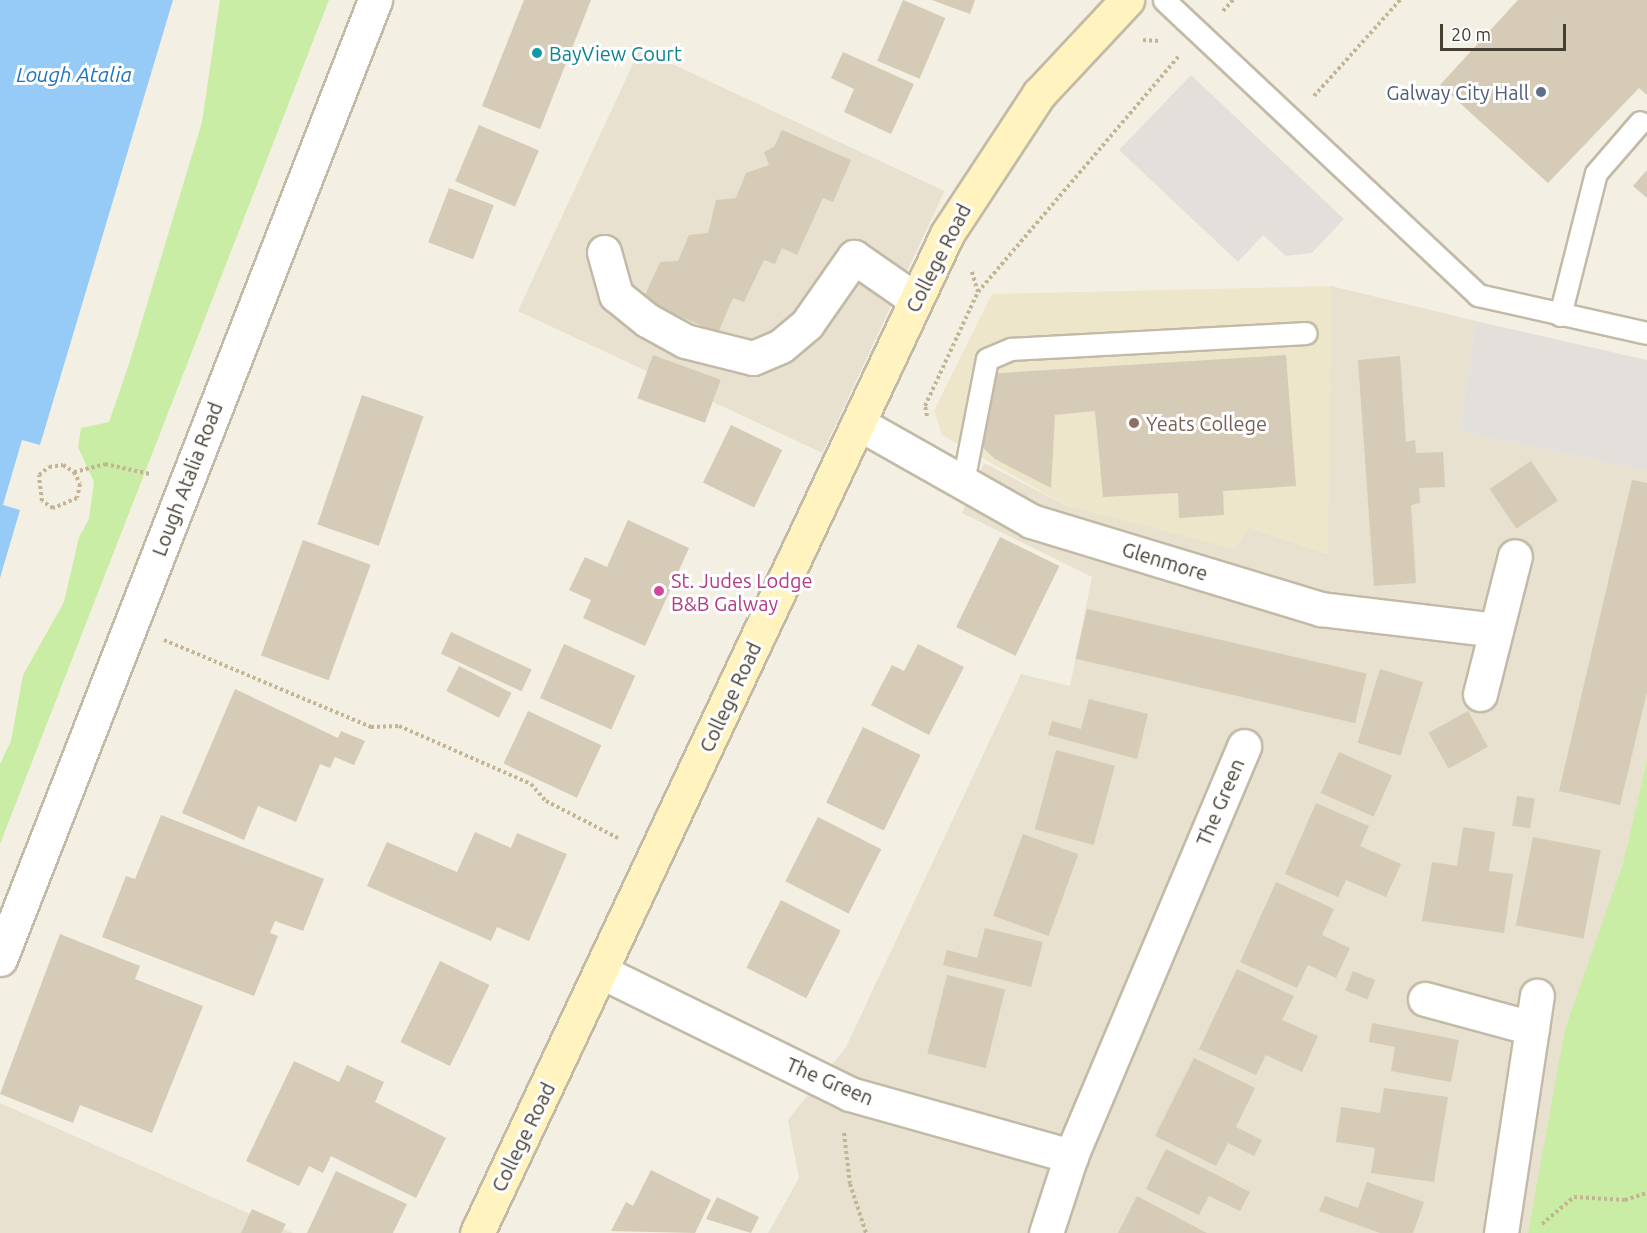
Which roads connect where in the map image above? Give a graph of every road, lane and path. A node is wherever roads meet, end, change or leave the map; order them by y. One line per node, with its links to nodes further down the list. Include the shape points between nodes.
1 (375, 0): 23 (street, Lough Atalia Road)
2 (1127, 0): 13 (main road, College Road, via 1005,139 947,234)
3 (1164, 0): 14 (lane, via 1478,295)
4 (1401, 0): 8 (path)
5 (1132, 43): 6 (path)
6 (1167, 43)
7 (1174, 48): 12 (path, via 1182,53)
8 (1307, 103)
9 (1640, 122): 14 (lane, via 1596,172)
10 (604, 252): 13 (street, via 616,295 647,320 684,341 744,356 781,346 807,324 854,257)
11 (970, 268): 12 (path)
12 (978, 292): 18 (path, via 926,406)
13 (916, 300): 17 (main road, College Road)
14 (1560, 315): 16 (lane)
15 (1306, 333): 21 (lane, via 1011,349 987,359)
16 (1647, 333)
17 (858, 423): 21 (street, Glenmore); 27 (main road, College Road)
18 (928, 425)
19 (74, 472): 19 (path, via 63,465 49,467 39,475 42,501 53,508 72,502 80,484); 20 (path, via 105,464)
20 (147, 473)
21 (963, 482): 24 (street, Glenmore, via 1031,520 1321,609)
22 (1515, 556): 24 (street)
23 (130, 625): 27 (path, via 371,727 399,726 443,745 531,784 546,801); 28 (street, Lough Atalia Road)
24 (1496, 630): 25 (street)
25 (1480, 694)
26 (1244, 746): 34 (street, The Green)
27 (656, 856): 29 (main road, College Road)
28 (0, 959)
29 (602, 972): 33 (street, The Green); 37 (main road, College Road)
30 (1537, 996): 32 (street)
31 (1425, 999): 32 (street)
32 (1532, 1028): 40 (street)
33 (850, 1094): 34 (street, The Green); 38 (path, via 842,1146)
34 (1071, 1156): 39 (street, The Green)
35 (1647, 1193): 36 (path, via 1625,1200 1574,1197)
36 (1538, 1228)
37 (477, 1233)
38 (866, 1233)
39 (1046, 1233)
40 (1501, 1233)

